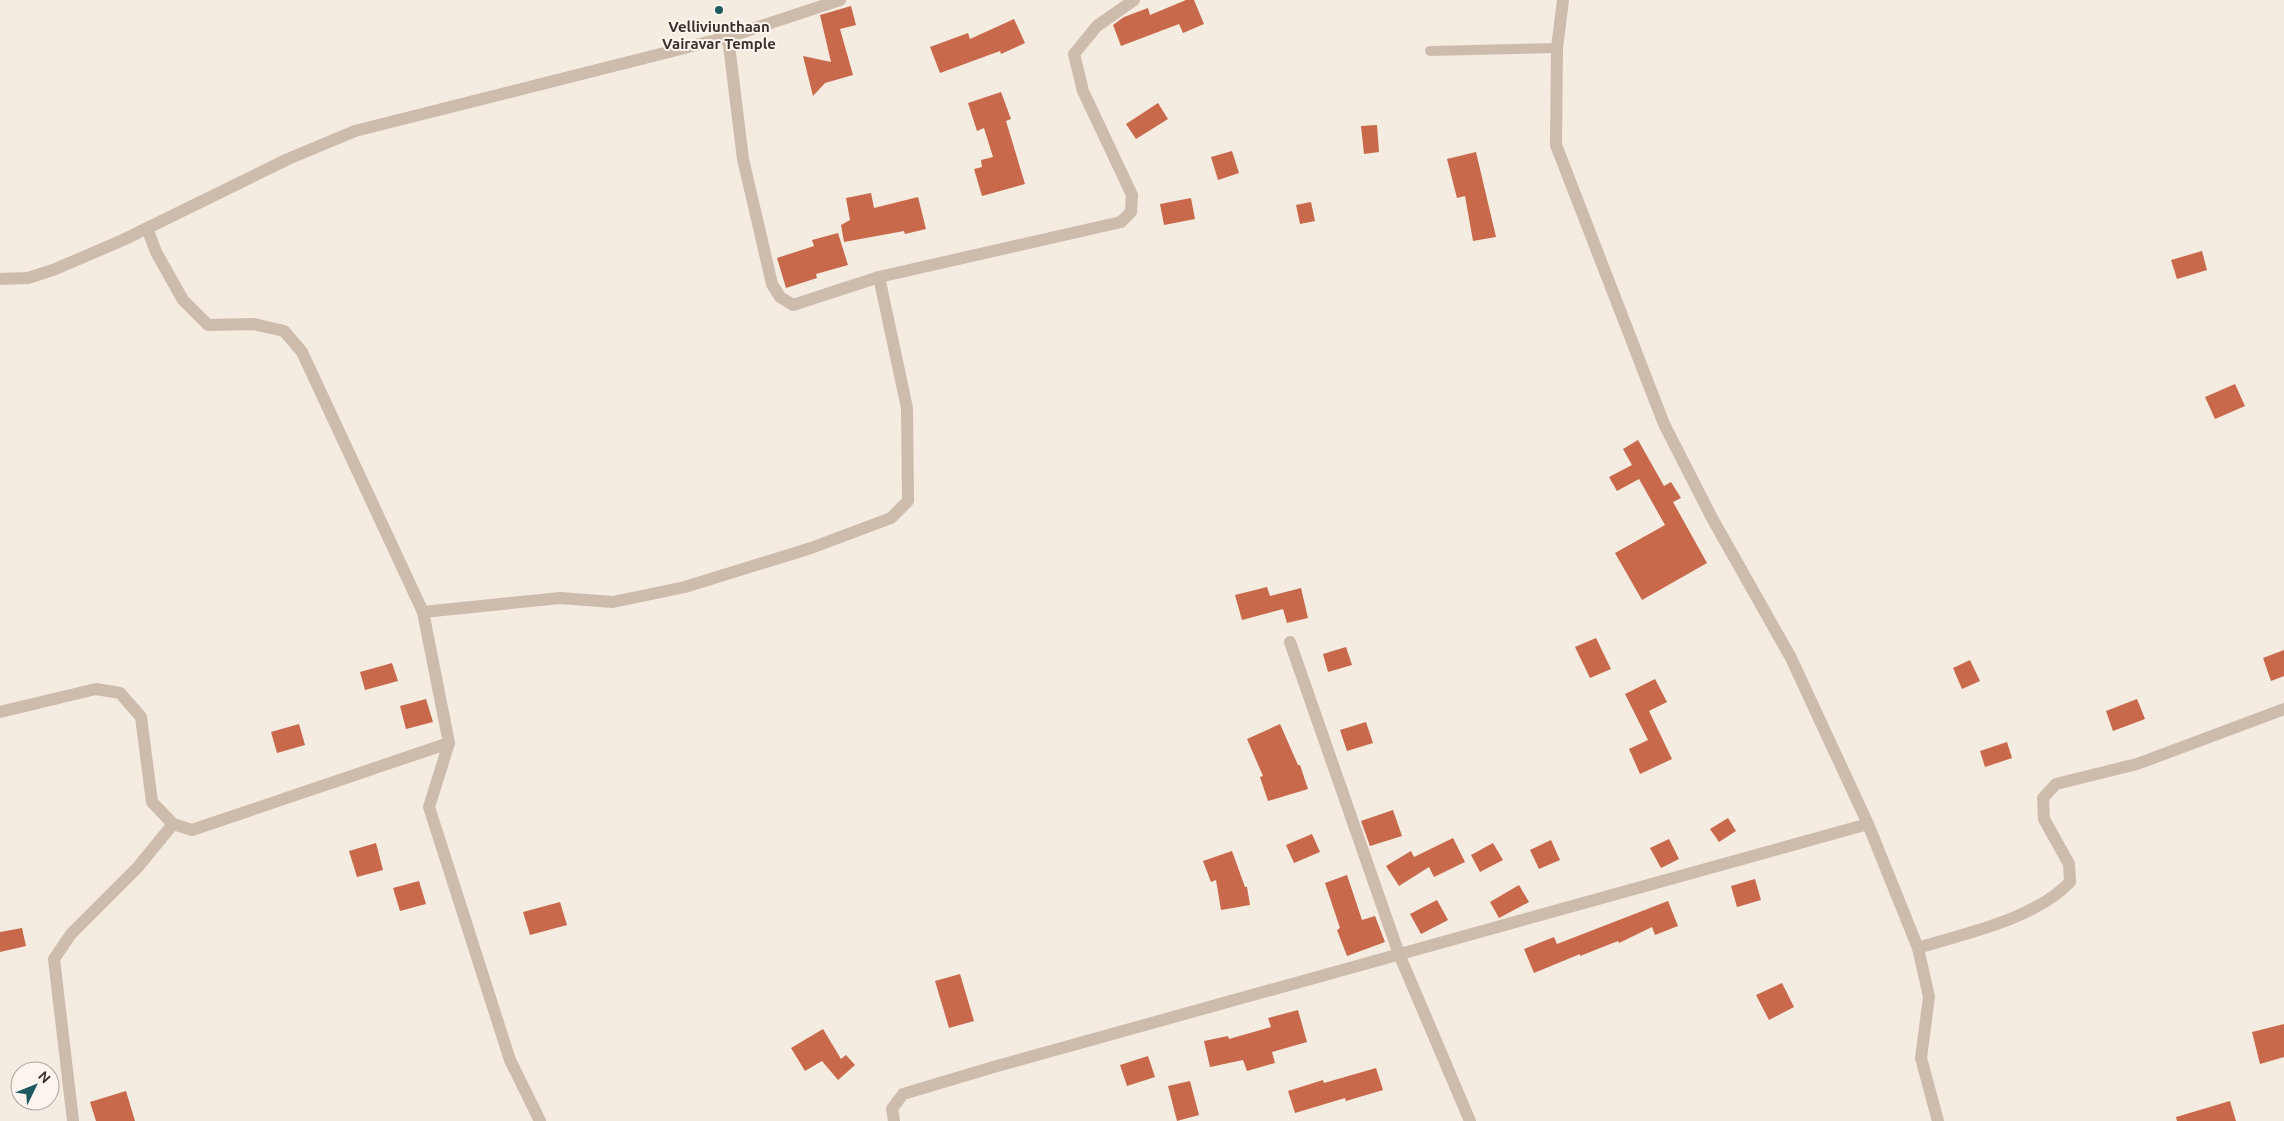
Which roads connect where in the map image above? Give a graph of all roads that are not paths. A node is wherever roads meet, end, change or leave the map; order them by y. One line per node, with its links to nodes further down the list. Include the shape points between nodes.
1 (840, 0): 4 (street)
2 (1134, 0): 8 (street, via 1097,26 1074,54 1083,91 1132,195 1131,212 1121,222)
3 (1563, 0): 5 (street)
4 (728, 37): 7 (street, via 355,131 288,159); 8 (street, via 743,159 772,284 780,297 793,305)
5 (1556, 48): 6 (lane); 16 (street, via 1556,145 1664,424 1712,518 1791,658)
6 (1430, 50)
7 (147, 228): 9 (street, via 53,270 28,278); 10 (street, via 156,252 183,300 208,325 254,324 284,332 302,352)
8 (879, 277): 10 (street, via 907,408 908,501 891,518 811,548 685,587 613,602 560,598)
9 (0, 279)
10 (423, 612): 14 (street)
11 (1290, 642): 18 (street)
12 (2284, 709): 17 (street, via 2137,764 2056,784 2043,798 2044,819 2069,864 2070,882 2059,894 2006,922)
13 (0, 712): 15 (street, via 96,690 120,693 141,717 152,802)
14 (449, 743): 15 (street, via 192,830); 20 (street, via 429,807 510,1060)
15 (173, 824): 19 (street, via 138,867 71,934 54,959)
16 (1868, 824): 17 (street); 18 (street)
17 (1918, 948): 23 (street, via 1929,997 1921,1058)
18 (1399, 954): 21 (street, via 903,1094 892,1109); 22 (street)
19 (73, 1121)
20 (540, 1121)
21 (894, 1121)
22 (1470, 1121)
23 (1938, 1121)

